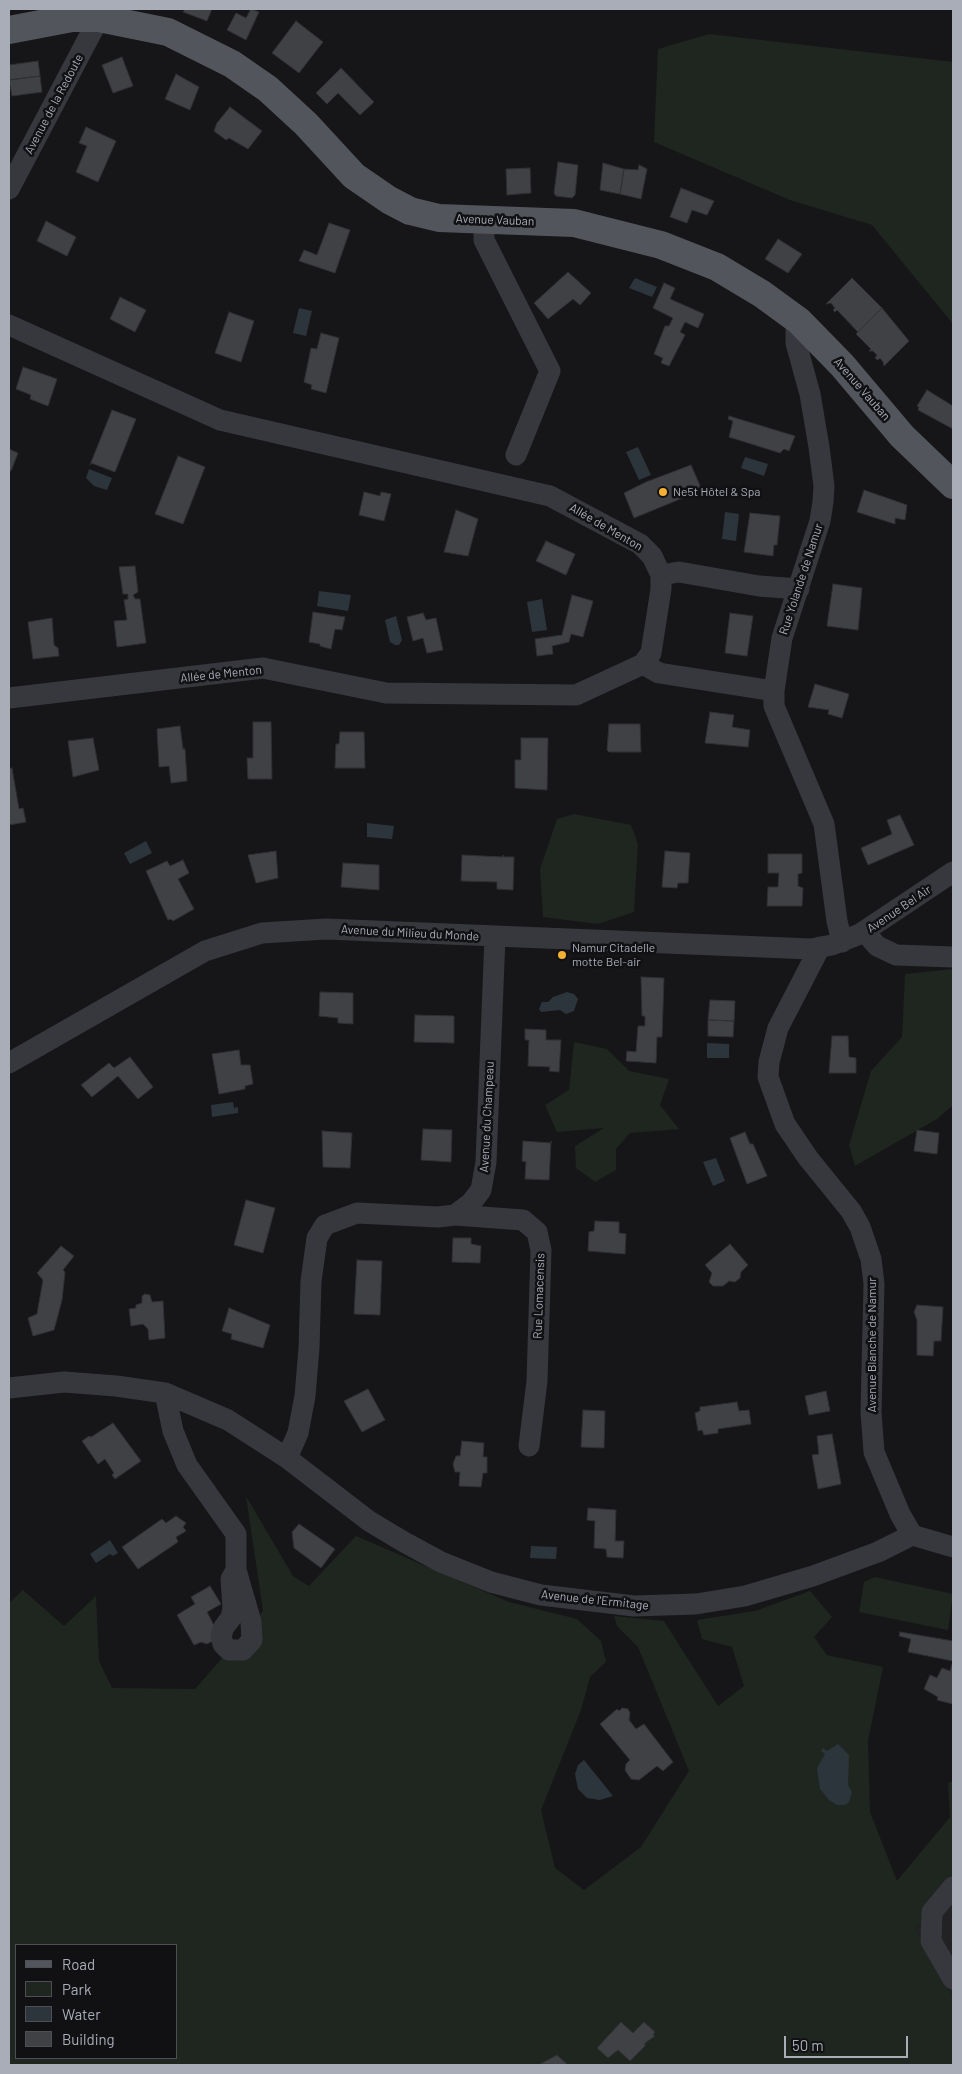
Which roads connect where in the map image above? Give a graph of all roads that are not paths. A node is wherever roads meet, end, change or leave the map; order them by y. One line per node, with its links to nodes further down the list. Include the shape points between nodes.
1 (99, 18): 2 (main road, Avenue Vauban, via 72,18); 3 (street, Avenue de la Redoute); 4 (main road, Avenue Vauban, via 168,32 232,64 268,89 354,176 410,211 439,218)
2 (9, 30)
3 (9, 189)
4 (484, 219): 5 (main road, Avenue Vauban, via 574,223 661,245 717,267); 7 (street, via 484,240 550,371)
5 (800, 321): 8 (main road, Avenue Vauban, via 902,436); 10 (street, Rue Yolande de Namur, via 796,343 810,394 824,486 820,521)
6 (9, 325): 9 (street, Allée de Menton, via 220,420 550,496 640,544 652,556)
7 (516, 455)
8 (953, 485)
9 (661, 575): 10 (street, via 679,572 759,586); 11 (street, via 651,653)
10 (799, 589): 12 (street, Rue Yolande de Namur, via 782,638)
11 (643, 664): 12 (street, via 659,673); 13 (street, Allée de Menton, via 576,695 386,693 262,668)
12 (774, 690): 17 (street, Rue Yolande de Namur, via 774,706 824,824)
13 (9, 698)
14 (953, 872): 15 (street, Avenue Bel Air)
15 (865, 932): 17 (street, Avenue Bel Air); 19 (street, via 877,946 896,955)
16 (495, 937): 18 (street, Avenue du Milieu du Monde, via 792,950); 20 (street, Avenue du Milieu du Monde, via 318,929 286,930 246,937 199,955); 21 (street, Avenue du Champeau, via 486,1162 481,1190)
17 (842, 942): 18 (street, Avenue du Milieu du Monde)
18 (820, 947): 26 (street, Avenue Blanche de Namur, via 778,1028 768,1077 785,1124 851,1211 871,1259 874,1284 871,1412 874,1452)
19 (953, 957)
20 (9, 1064)
21 (455, 1215): 24 (street, Rue Lomacensis, via 523,1220 537,1232 541,1250 537,1372); 25 (street, via 357,1213 325,1225 317,1238 311,1281 303,1405 298,1432)
22 (9, 1388): 23 (street, Avenue de l'Ermitage, via 64,1382)
23 (165, 1393): 25 (street, Avenue de l'Ermitage, via 228,1420); 28 (street, via 173,1431 187,1465 236,1534)
24 (528, 1446)
25 (287, 1458): 26 (street, Avenue de l'Ermitage, via 369,1521 441,1562 491,1582 576,1600 634,1606 696,1604 745,1596 878,1552)
26 (912, 1535): 27 (street)
27 (953, 1547)
28 (236, 1570)
29 (953, 1887): 30 (street, via 932,1912 931,1941)
30 (953, 1979)

